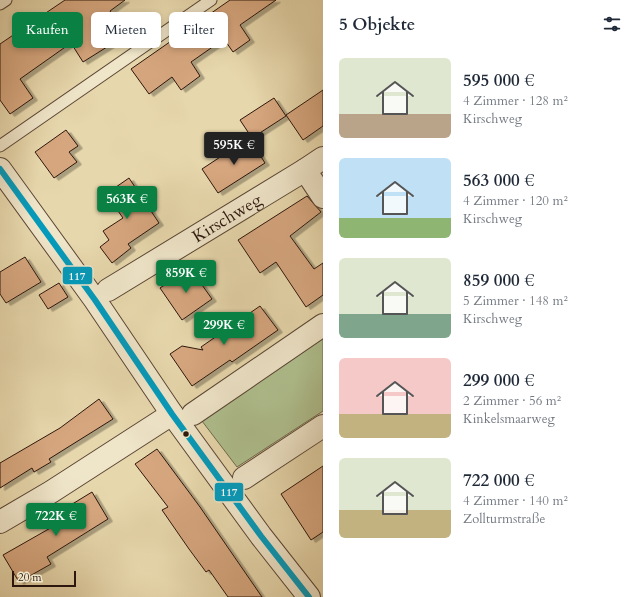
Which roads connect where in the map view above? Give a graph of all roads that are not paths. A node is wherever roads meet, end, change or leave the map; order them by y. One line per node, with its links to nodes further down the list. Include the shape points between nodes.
1 (6, 0): 3 (lane)
2 (211, 0): 4 (lane)
3 (0, 4)
4 (0, 146)
5 (323, 158): 7 (street, Kirschweg)
6 (0, 169): 11 (street, via 95,300)
7 (305, 170): 8 (street); 9 (street, Kirschweg)
8 (323, 197)
9 (108, 290)
10 (323, 325): 12 (street)
11 (172, 414): 15 (street); 16 (street)
12 (193, 414)
13 (323, 426): 14 (street)
14 (244, 478)
15 (0, 522)
16 (309, 597)

